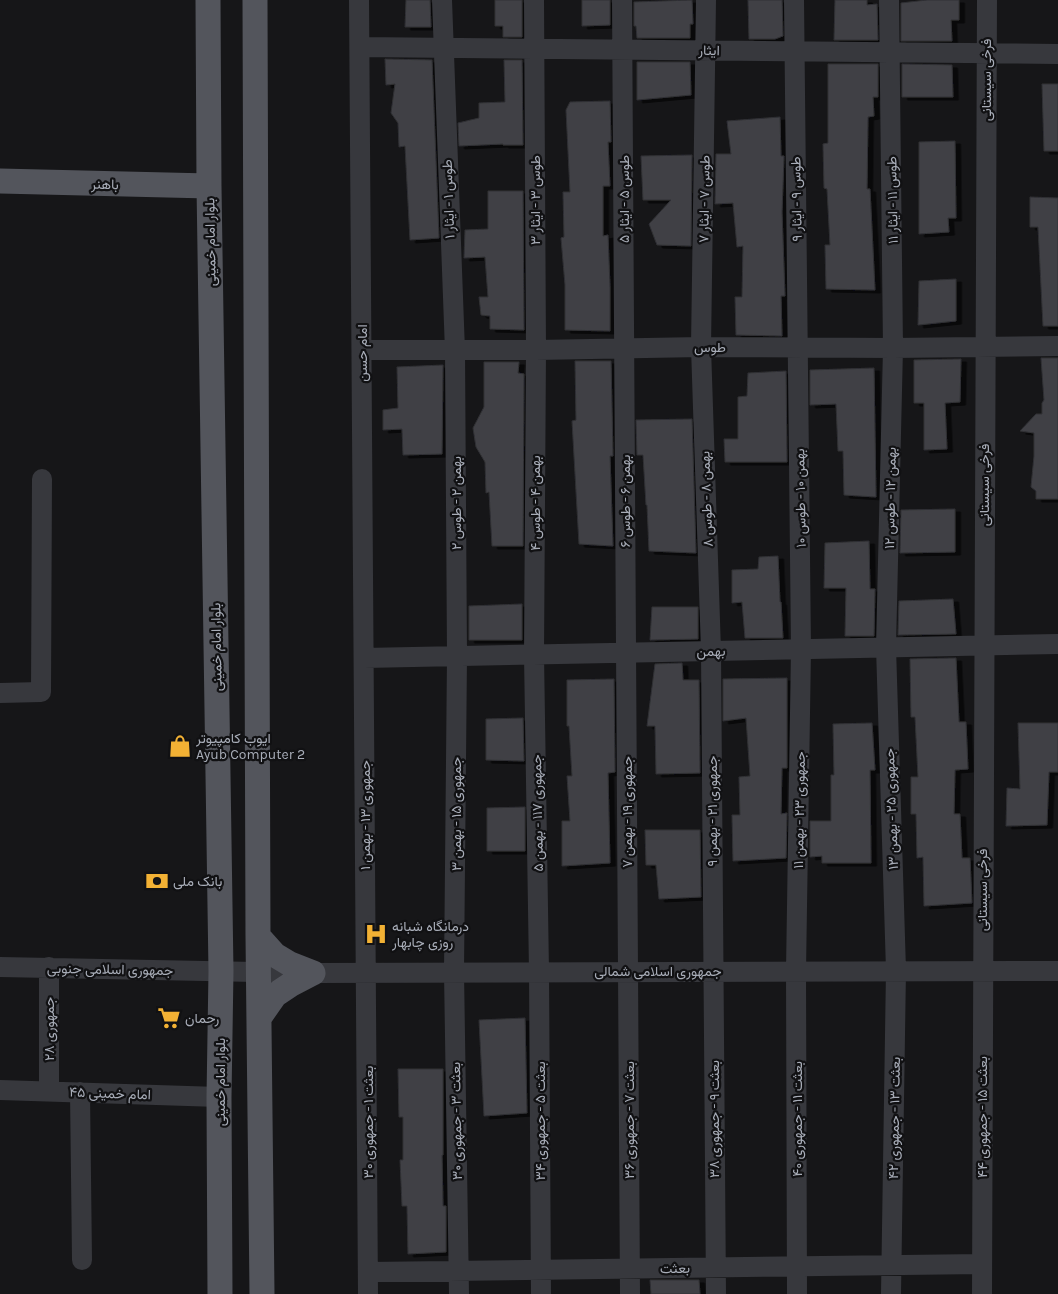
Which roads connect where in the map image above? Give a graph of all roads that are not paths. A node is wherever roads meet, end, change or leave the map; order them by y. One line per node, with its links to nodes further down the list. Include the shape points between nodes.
1 (208, 0): 21 (main road, بلوار امام خمینی)
2 (255, 0): 42 (main road)
3 (359, 0): 11 (street, امام حسن)
4 (442, 0): 12 (street, طوس ۱ - ایثار ۱)
5 (534, 0): 13 (street, طوس ۳ - ایثار ۳)
6 (622, 0): 14 (street, طوس ۵ - ایثار ۵)
7 (706, 0): 15 (street, طوس ۷ - ایثار ۷)
8 (794, 0): 16 (street, طوس ۹ - ایثار ۹)
9 (889, 0): 17 (street, طوس ۱۱ - ایثار ۱۱)
10 (986, 0): 18 (street, فرخی سیستانی)
11 (360, 47): 12 (street, ایثار); 28 (street, امام حسن)
12 (442, 48): 13 (street, ایثار); 30 (street, طوس ۱ - ایثار ۱)
13 (535, 49): 14 (street, ایثار); 29 (street, طوس ۳ - ایثار ۳)
14 (623, 50): 15 (street, ایثار); 27 (street, طوس ۵ - ایثار ۵)
15 (707, 50): 16 (street, ایثار); 24 (street, طوس ۷ - ایثار ۷)
16 (795, 51): 17 (street, ایثار); 25 (street, طوس ۹ - ایثار ۹)
17 (890, 52): 18 (street, ایثار); 26 (street, طوس ۱۱ - ایثار ۱۱)
18 (986, 53): 19 (street, ایثار); 22 (street, فرخی سیستانی)
19 (1058, 54)
20 (0, 181): 21 (main road, باهنر)
21 (209, 186): 46 (main road, بلوار امام خمینی)
22 (985, 346): 23 (street, طوس); 26 (street, طوس); 33 (street, فرخی سیستانی)
23 (1058, 346)
24 (701, 347): 25 (street, طوس); 27 (street, طوس); 36 (street, بهمن ۸ - طوس ۸)
25 (798, 347): 26 (street, طوس); 35 (street, بهمن ۱۰ - طوس ۱۰)
26 (893, 348): 34 (street, بهمن ۱۲ - طوس ۱۲)
27 (625, 349): 29 (street, طوس); 37 (street, بهمن ۶ - طوس ۶)
28 (362, 350): 30 (street, طوس); 40 (street, امام حسن)
29 (536, 350): 30 (street, طوس); 38 (street, بهمن ۴ - طوس ۴)
30 (454, 351): 39 (street, بهمن ۲ - طوس ۲)
31 (42, 479): 41 (street, via 41,692)
32 (1058, 644): 33 (street, بهمن)
33 (983, 645): 34 (street, بهمن); 51 (street, فرخی سیستانی)
34 (886, 647): 35 (street, بهمن); 45 (street, جمهوری ۲۵ - بهمن ۱۳)
35 (801, 649): 36 (street, بهمن); 50 (street, جمهوری ۲۳ - بهمن ۱۱)
36 (711, 651): 37 (street, بهمن); 49 (street, جمهوری ۲۱ - بهمن ۹)
37 (626, 653): 38 (street, بهمن); 48 (street, جمهوری ۱۹ - بهمن ۷)
38 (534, 655): 39 (street, بهمن); 47 (street, جمهوری ۱۱۷ - بهمن ۵)
39 (457, 656): 40 (street, بهمن); 55 (street, جمهوری ۱۵ - بهمن ۳)
40 (364, 658): 54 (street, جمهوری ۱۳ - بهمن ۱)
41 (0, 693)
42 (258, 936): 53 (main road); 56 (main road, via 275,955)
43 (0, 967): 44 (street, جمهوری اسلامی جنوبی)
44 (49, 967): 46 (street, جمهوری اسلامی جنوبی); 59 (street, جمهوری ۲۸)
45 (896, 970): 50 (street, جمهوری اسلامی شمالی); 51 (street, جمهوری اسلامی شمالی); 64 (street, بعثت ۱۳ - جمهوری ۴۲)
46 (221, 971): 53 (street, جمهوری اسلامی جنوبی); 61 (main road, بلوار امام خمینی)
47 (539, 971): 48 (street, جمهوری اسلامی شمالی); 55 (street, جمهوری اسلامی شمالی); 68 (street, بعثت ۵ - جمهوری ۳۴)
48 (628, 971): 49 (street, جمهوری اسلامی شمالی); 67 (street, بعثت ۷ - جمهوری ۳۶)
49 (713, 971): 50 (street, جمهوری اسلامی شمالی); 66 (street, بعثت ۹ - جمهوری ۳۸)
50 (796, 971): 65 (street, بعثت ۱۱ - جمهوری ۴۰)
51 (982, 971): 52 (street, جمهوری اسلامی شمالی); 63 (street, بعثت ۱۵ - جمهوری ۴۴)
52 (1058, 971)
53 (259, 972): 56 (street, جمهوری اسلامی شمالی); 57 (main road)
54 (367, 972): 55 (street, جمهوری اسلامی شمالی); 56 (street, جمهوری اسلامی شمالی); 70 (street, بعثت ۱ - جمهوری ۳۰)
55 (454, 972): 69 (street, بعثت ۳ - جمهوری ۳۰)
56 (313, 973): 57 (main road, via 275,995)
57 (259, 1018): 72 (main road)
58 (0, 1090): 59 (street, امام خمینی ۴۵)
59 (49, 1091): 60 (street, امام خمینی ۴۵)
60 (80, 1092): 61 (street, امام خمینی ۴۵); 62 (street)
61 (219, 1097): 71 (main road, بلوار امام خمینی)
62 (82, 1260)
63 (982, 1264): 64 (street, بعثت); 80 (street, بعثت ۱۵ - جمهوری ۴۴)
64 (892, 1266): 65 (street, بعثت); 79 (street, بعثت ۱۳ - جمهوری ۴۲)
65 (797, 1267): 66 (street, بعثت); 78 (street, بعثت ۱۱ - جمهوری ۴۰)
66 (715, 1268): 67 (street, بعثت); 77 (street, بعثت ۹ - جمهوری ۳۸)
67 (630, 1269): 68 (street, بعثت); 76 (street, بعثت ۷ - جمهوری ۳۶)
68 (541, 1270): 69 (street, بعثت); 75 (street, بعثت ۵ - جمهوری ۳۴)
69 (458, 1271): 70 (street, بعثت); 74 (street, بعثت ۳ - جمهوری ۳۰)
70 (368, 1272): 73 (street, بعثت ۱ - جمهوری ۳۰)
71 (220, 1294)
72 (262, 1294)
73 (368, 1294)
74 (459, 1294)
75 (541, 1294)
76 (630, 1294)
77 (716, 1294)
78 (797, 1294)
79 (892, 1294)
80 (982, 1294)

